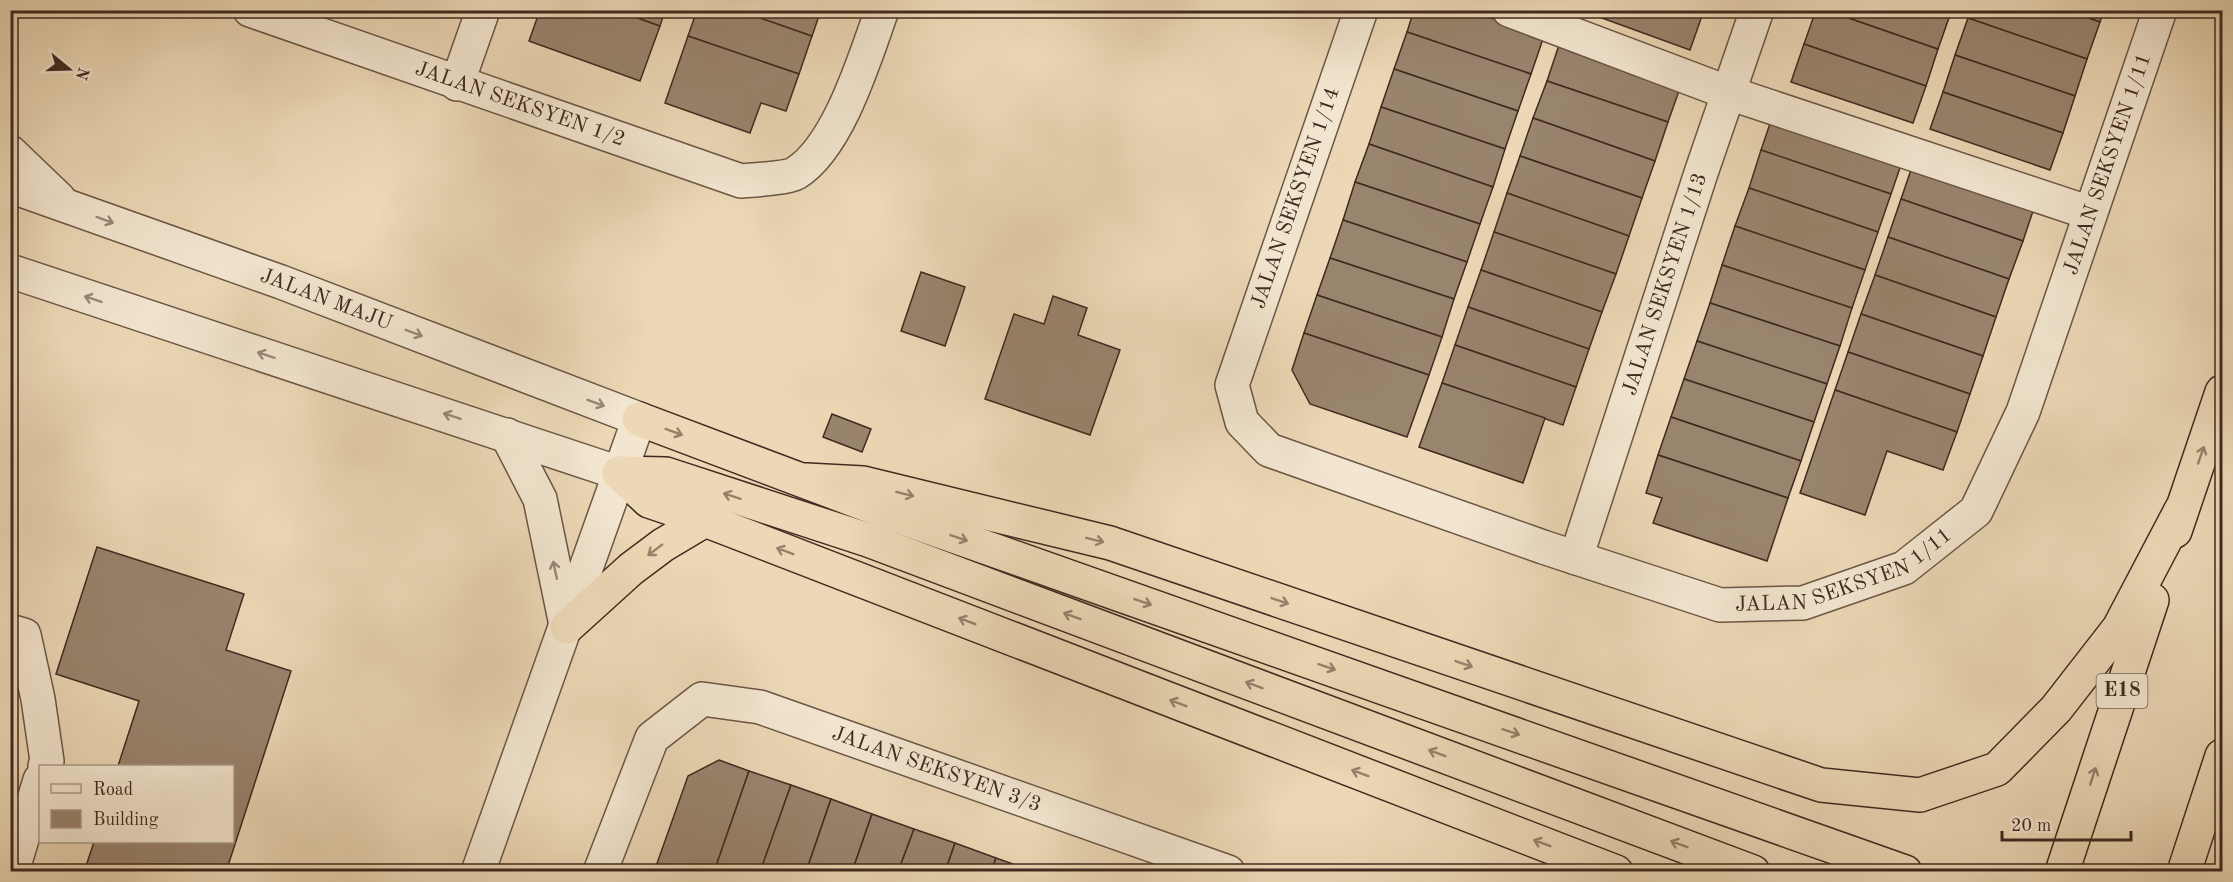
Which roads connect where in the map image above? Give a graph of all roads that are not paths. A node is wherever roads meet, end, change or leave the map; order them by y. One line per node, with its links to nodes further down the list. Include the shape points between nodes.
1 (250, 10): 8 (street, JALAN SEKSYEN 1/2)
2 (483, 10): 8 (street)
3 (882, 10): 8 (street, JALAN SEKSYEN 1/2, via 858,77 835,125 817,153 795,174 741,182)
4 (1361, 10): 15 (street, JALAN SEKSYEN 1/14)
5 (1509, 10): 9 (street)
6 (1757, 10): 9 (street, JALAN SEKSYEN 1/13)
7 (2160, 10): 13 (street, JALAN SEKSYEN 1/11)
8 (457, 84)
9 (1729, 93): 13 (street); 23 (street, JALAN SEKSYEN 1/13)
10 (10, 152): 12 (street)
11 (10, 186): 12 (street, JALAN MAJU)
12 (67, 206): 17 (street, JALAN MAJU, one-way to 17, via 280,282)
13 (2090, 213): 23 (street, JALAN SEKSYEN 1/11, via 2023,412 1976,511 1904,568 1803,603 1720,605)
14 (10, 271): 18 (street, one-way to 14)
15 (1232, 385): 23 (street, JALAN SEKSYEN 1/11, via 1242,422 1269,450)
16 (2223, 392): 21 (highway, E18, one-way to 16)
17 (639, 419): 19 (street); 20 (highway, one-way to 20)
18 (507, 435): 19 (street); 24 (street, one-way to 18, via 540,499)
19 (619, 472): 22 (highway, via 650,501); 24 (street); 35 (highway, one-way to 19, via 868,540 666,474)
20 (806, 480): 21 (highway, one-way to 21, via 863,483 1110,543 1821,785 1920,795 1997,770 2056,709 2119,628); 36 (highway, one-way to 36, via 906,519)
21 (2181, 510): 37 (highway, E18, one-way to 21)
22 (705, 520): 24 (highway, one-way to 24, via 631,569); 34 (highway, one-way to 22)
23 (1576, 558)
24 (567, 627): 31 (street)
25 (10, 631): 27 (street, via 24,635 38,699)
26 (2223, 756): 38 (highway)
27 (45, 765)
28 (39, 782): 29 (street)
29 (17, 828): 30 (street)
30 (12, 872)
31 (478, 872)
32 (600, 872): 33 (street, JALAN SEKSYEN 3/3, via 652,738 702,699 760,707)
33 (1228, 872)
34 (1616, 872)
35 (1753, 872)
36 (1905, 872)
37 (2062, 872)
38 (2184, 872)

